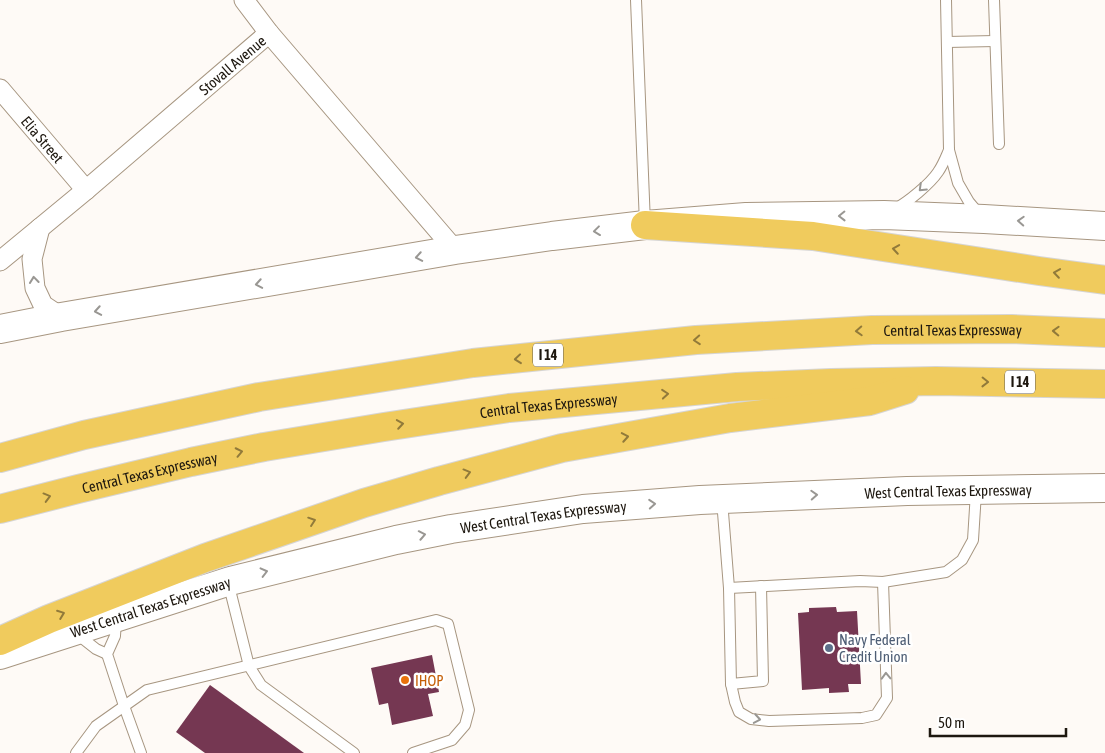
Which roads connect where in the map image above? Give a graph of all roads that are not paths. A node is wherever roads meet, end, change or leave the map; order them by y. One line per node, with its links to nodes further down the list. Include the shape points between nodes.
1 (244, 0): 5 (street)
2 (636, 0): 14 (lane)
3 (946, 0): 7 (lane)
4 (994, 0): 6 (lane)
5 (269, 33): 11 (street, Stovall Avenue); 17 (street, Stovall Avenue)
6 (995, 41): 7 (lane); 9 (lane)
7 (947, 42): 10 (lane)
8 (0, 89): 11 (street, Elia Street)
9 (999, 144)
10 (949, 150): 12 (lane, one-way to 12, via 938,173 903,205); 13 (lane, via 958,183)
11 (86, 190): 16 (street, Stovall Avenue)
12 (884, 215): 13 (main road); 14 (main road, one-way to 14, via 746,217)
13 (984, 219): 15 (main road, one-way to 13)
14 (645, 225): 17 (main road, one-way to 17); 19 (highway, one-way to 14, via 813,236)
15 (1105, 226)
16 (40, 228): 18 (street, Stovall Avenue); 20 (street, one-way to 16, via 43,305 35,288 32,259)
17 (455, 250): 20 (main road, one-way to 20)
18 (0, 261)
19 (1105, 280)
20 (61, 317): 21 (main road)
21 (0, 329)
22 (1105, 333): 25 (highway, Central Texas Expressway / I 14, one-way to 25, via 1011,329 872,330 696,340 473,363 259,397 84,435)
23 (936, 381): 24 (highway, Central Texas Expressway / I 14, one-way to 24); 29 (highway, Central Texas Expressway / I 14, one-way to 23, via 87,486 264,447 509,408 737,387); 36 (highway, one-way to 23, via 205,558 364,503 439,481 562,448 730,418 870,401)
24 (1105, 384)
25 (0, 458)
26 (1105, 488): 27 (main road, West Central Texas Expressway)
27 (976, 490): 28 (main road, West Central Texas Expressway, one-way to 27); 31 (lane, via 973,540 962,560 946,572)
28 (722, 500): 30 (main road, West Central Texas Expressway, one-way to 28, via 451,529 583,509); 33 (lane)
29 (0, 509)
30 (228, 581): 34 (main road, West Central Texas Expressway); 39 (lane)
31 (882, 582): 32 (lane); 40 (lane, one-way to 31, via 739,712 751,719 862,718 876,715 887,698)
32 (761, 586): 33 (lane); 40 (lane, via 763,681)
33 (729, 588): 40 (lane)
34 (116, 617): 35 (main road, West Central Texas Expressway); 38 (lane, via 115,636)
35 (73, 631): 37 (main road, West Central Texas Expressway); 38 (lane)
36 (0, 640)
37 (0, 654)
38 (107, 654): 41 (lane)
39 (249, 666): 41 (lane, via 147,690); 42 (lane, via 262,685); 45 (lane, via 436,620 448,624 469,710 465,725 452,740)
40 (731, 684)
41 (124, 706): 43 (lane, via 96,726); 44 (lane)
42 (351, 752)
43 (76, 753)
44 (141, 753)
45 (413, 753)

